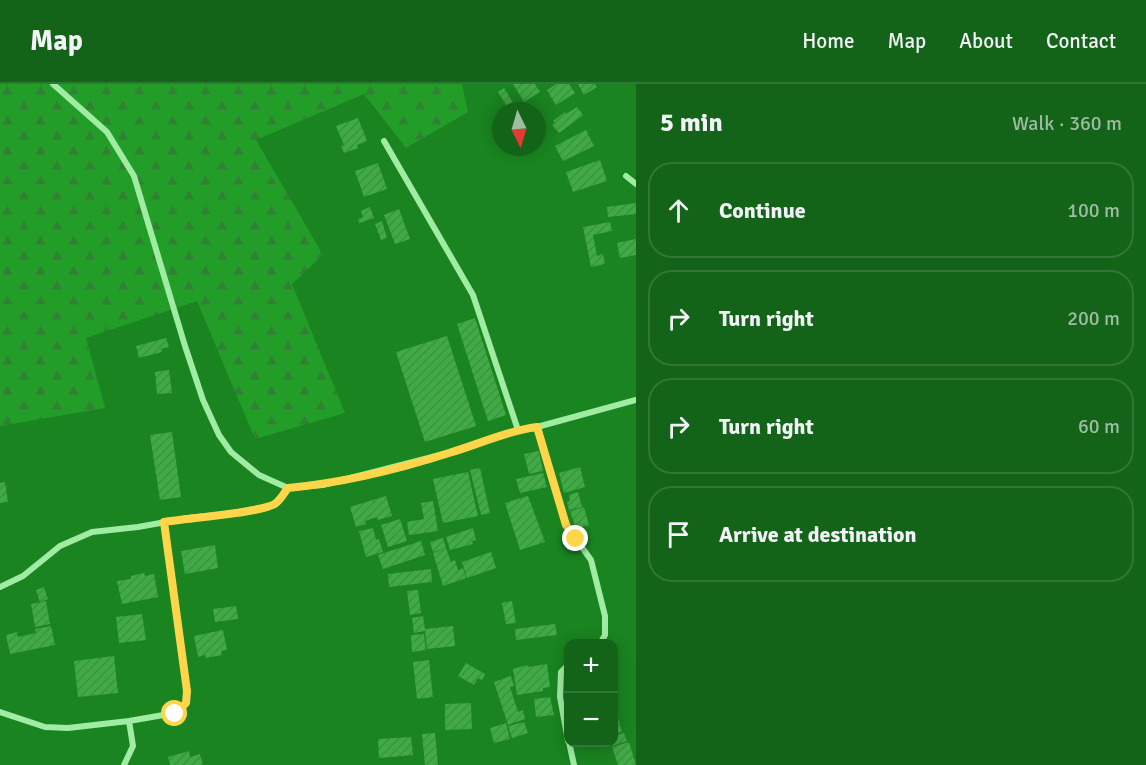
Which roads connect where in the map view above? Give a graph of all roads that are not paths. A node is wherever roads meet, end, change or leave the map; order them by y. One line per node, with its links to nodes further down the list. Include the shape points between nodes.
1 (53, 84): 8 (street, via 107,132 134,176 185,346 219,435 231,452 259,475)
2 (384, 141): 7 (street, via 474,294)
3 (626, 176): 4 (street)
4 (636, 184)
5 (636, 400): 6 (street)
6 (537, 427): 7 (street); 11 (street, via 566,525 591,560 605,616)
7 (518, 430): 8 (street, via 448,453 323,485)
8 (288, 488): 9 (street, via 275,504)
9 (164, 522): 10 (street, via 92,532 60,546 23,576); 15 (street, via 186,703 175,714)
10 (0, 587)
11 (603, 639)
12 (564, 669): 14 (street, via 560,697)
13 (0, 712): 15 (street, via 45,727)
14 (564, 717)
15 (129, 721): 17 (street, via 133,746)
16 (570, 747): 18 (street)
17 (124, 765)
18 (574, 765)

